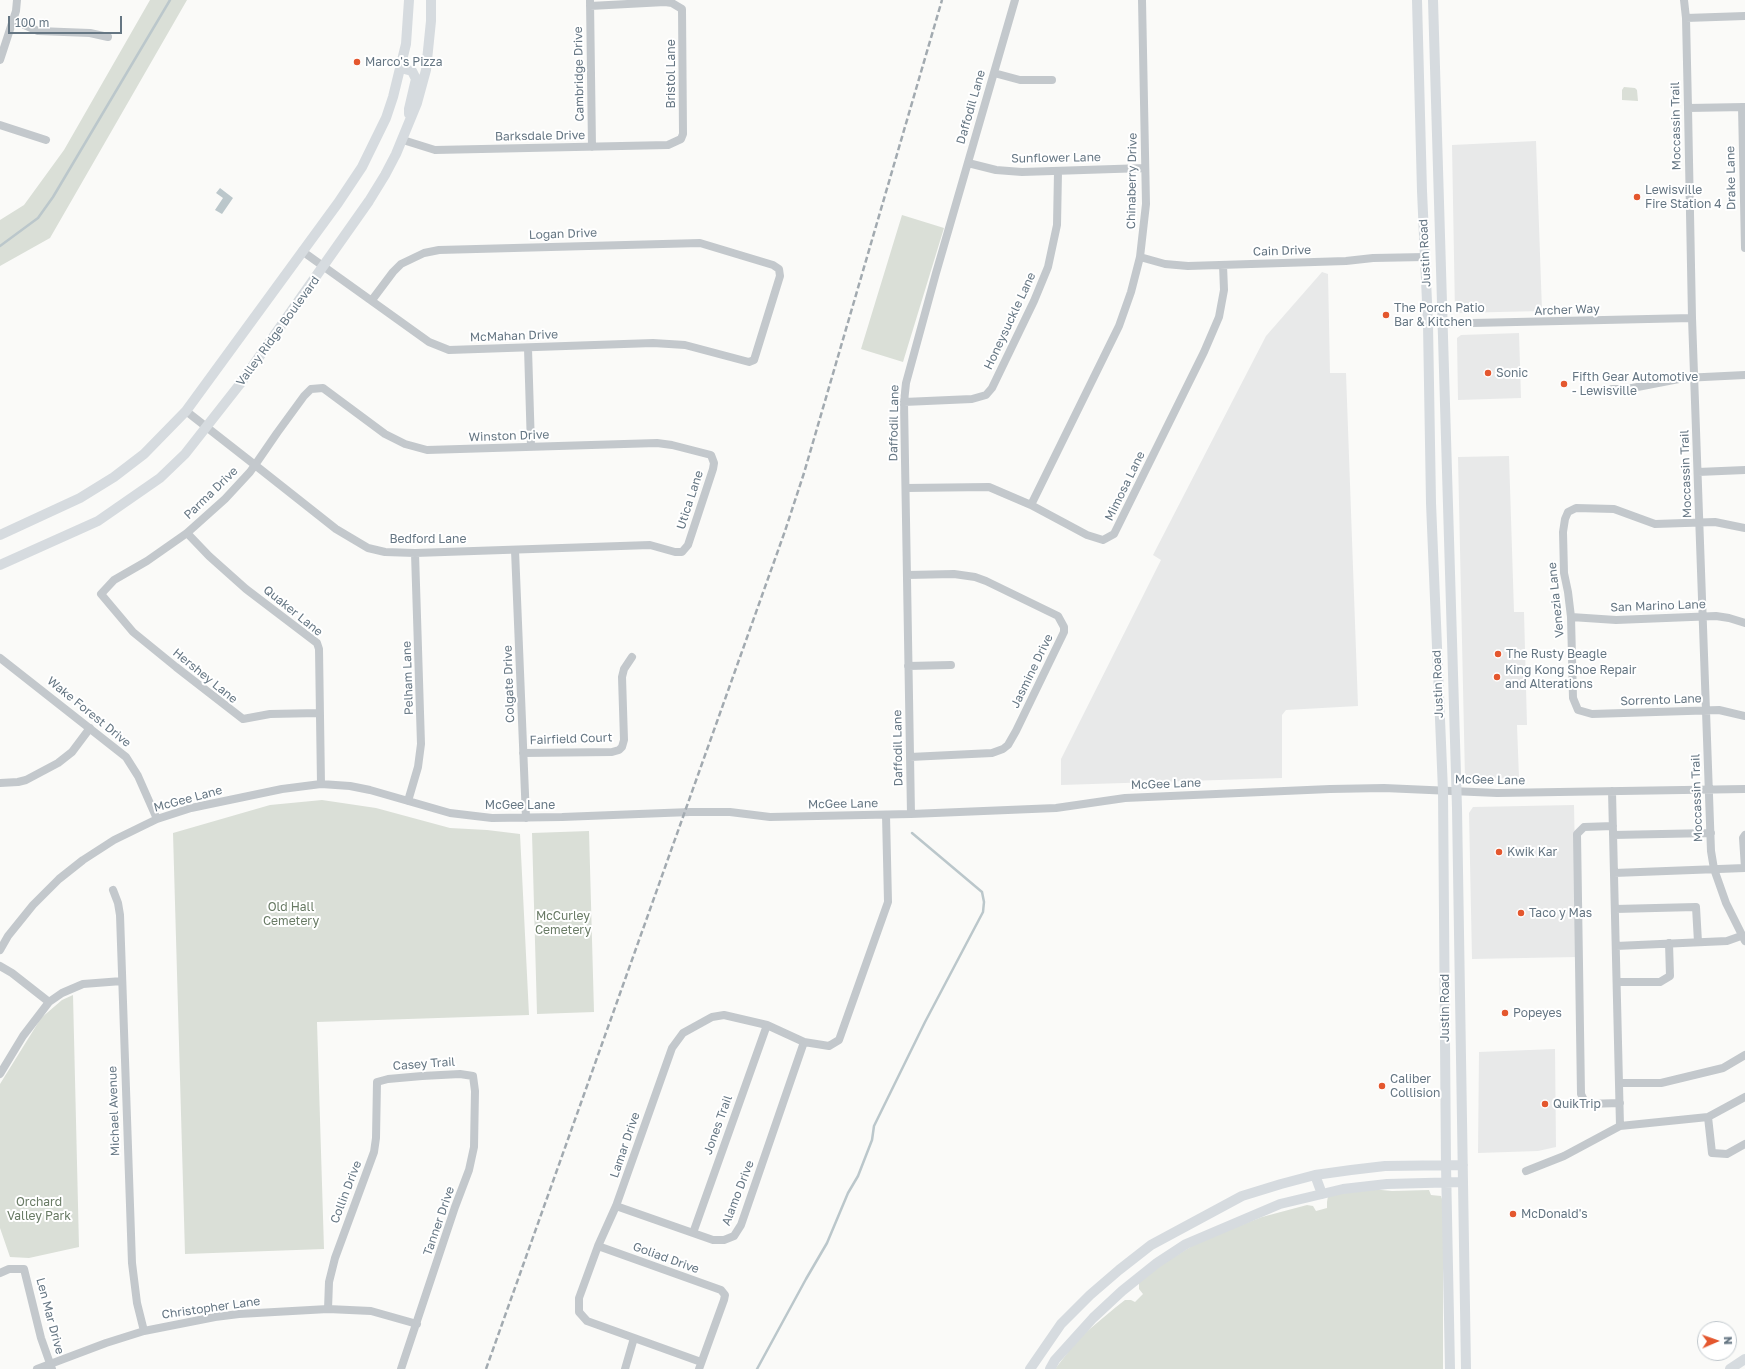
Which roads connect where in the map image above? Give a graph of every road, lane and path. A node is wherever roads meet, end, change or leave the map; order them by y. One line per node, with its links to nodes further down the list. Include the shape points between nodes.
1 (17, 0): 12 (street)
2 (409, 0): 17 (main road, via 406,44)
3 (431, 0): 22 (main road, Valley Ridge Boulevard, via 428,61)
4 (1015, 0): 18 (street, Daffodil Lane)
5 (1142, 0): 29 (street, Chinaberry Drive)
6 (1417, 0): 15 (main road, Justin Road)
7 (1433, 0): 14 (main road, Justin Road)
8 (1684, 0): 11 (street, Moccassin Trail)
9 (590, 3): 26 (street, Bristol Lane, via 666,2 680,7 683,134); 27 (street, Cambridge Drive)
10 (1745, 16): 11 (street)
11 (1686, 18): 21 (street, Moccassin Trail)
12 (13, 20): 13 (street, via 38,31 90,33); 16 (street)
13 (108, 37)
14 (1434, 47): 15 (main road); 31 (main road, Justin Road)
15 (1417, 50): 32 (main road, Justin Road)
16 (0, 60)
17 (401, 68): 22 (main road, via 412,71 416,79 409,109); 35 (main road, via 386,118 362,167)
18 (994, 73): 19 (street, via 1020,80); 28 (street, Daffodil Lane)
19 (1052, 80)
20 (1743, 107): 21 (street); 33 (street, Drake Lane)
21 (1688, 108): 41 (street, Moccassin Trail)
22 (410, 122): 25 (main road, Valley Ridge Boulevard)
23 (0, 124): 24 (street)
24 (46, 140)
25 (403, 140): 27 (street, Barksdale Drive, via 435,150); 39 (main road, Valley Ridge Boulevard, via 381,182)
26 (679, 141): 27 (street, Barksdale Drive, via 668,144)
27 (592, 147)
28 (968, 163): 30 (street, Sunflower Lane, via 996,170); 50 (street, Daffodil Lane, via 908,371)
29 (1145, 168): 30 (street, Sunflower Lane); 36 (street, Chinaberry Drive, via 1146,204)
30 (1058, 172): 50 (street, Honeysuckle Lane, via 1057,225 1050,258 1034,301 992,388 986,395 972,399)
31 (1438, 190): 32 (main road); 43 (main road, Justin Road)
32 (1422, 191): 37 (main road, Justin Road)
33 (1744, 194): 34 (street, Drake Lane)
34 (1745, 248)
35 (302, 251): 39 (street, McMahan Drive); 51 (main road)
36 (1140, 257): 38 (street, Cain Drive, via 1165,264); 59 (street, Chinaberry Drive, via 1119,326)
37 (1425, 257): 38 (street, Cain Drive); 42 (main road, Justin Road)
38 (1223, 265): 59 (street, Mimosa Lane, via 1224,290 1219,317 1114,534 1103,540 1087,535)
39 (325, 266): 40 (street, McMahan Drive); 52 (main road, Valley Ridge Boulevard)
40 (372, 300): 44 (street, McMahan Drive, via 438,347 449,350); 45 (street, Logan Drive, via 401,264 424,253 439,250 696,243 773,265 779,269 780,276)
41 (1692, 318): 43 (street, Archer Way); 47 (street, Moccassin Trail)
42 (1428, 324): 43 (street, Archer Way); 68 (main road, Justin Road)
43 (1443, 324): 69 (main road, Justin Road)
44 (528, 348): 45 (street, McMahan Drive, via 653,343 685,345 743,361); 53 (street)
45 (754, 360)
46 (1745, 375): 47 (street)
47 (1694, 377): 49 (street, via 1627,389); 57 (street, Moccassin Trail)
48 (317, 388): 53 (street, Winston Drive, via 323,388 390,437 420,449 445,451); 55 (street, Parma Drive, via 311,389 304,396)
49 (1612, 389)
50 (904, 402): 58 (street, Daffodil Lane)
51 (186, 411): 52 (street, Bedford Lane); 63 (main road, via 144,454 118,474 80,498)
52 (206, 427): 55 (street, Bedford Lane); 67 (main road, Valley Ridge Boulevard, via 185,454 160,478 98,521)
53 (531, 447): 54 (street, Winston Drive, via 658,443 711,455)
54 (714, 463): 64 (street, Utica Lane)
55 (255, 465): 62 (street, Parma Drive, via 225,499); 66 (street, Bedford Lane, via 336,529 359,543 386,552)
56 (1745, 470): 57 (street)
57 (1698, 472): 60 (street, Moccassin Trail)
58 (906, 488): 59 (street, Mimosa Lane, via 989,487); 70 (street, Daffodil Lane)
59 (1031, 505)
60 (1700, 523): 61 (street); 72 (street, Moccassin Trail); 73 (street, Venezia Lane, via 1655,524 1610,509 1576,508 1568,512 1564,532 1564,573)
61 (1745, 528)
62 (187, 533): 71 (street, Parma Drive, via 114,580); 81 (street, Quaker Lane, via 246,589 317,643)
63 (0, 535)
64 (688, 545): 65 (street, Bedford Lane, via 682,552 650,545)
65 (515, 550): 66 (street, Bedford Lane); 84 (street, Colgate Drive)
66 (415, 553): 93 (street, Pelham Lane, via 421,744 418,767)
67 (0, 565)
68 (1434, 572): 69 (main road); 90 (main road, Justin Road)
69 (1451, 572): 92 (main road, Justin Road)
70 (908, 575): 78 (street, Daffodil Lane); 85 (street, Jasmine Drive, via 954,574 975,577 1058,616 1064,627 1064,632 1016,731 1003,750 992,753)
71 (101, 594): 81 (street, Hershey Lane, via 133,632 243,720 270,714)
72 (1703, 616): 73 (street, San Marino Lane, via 1616,620); 74 (street, San Marino Lane, via 1729,618); 80 (street, Moccassin Trail)
73 (1571, 617): 79 (street, Venezia Lane, via 1574,698)
74 (1745, 623)
75 (632, 656): 84 (street, Fairfield Court, via 622,677 624,740 619,750)
76 (0, 658): 83 (street, Wake Forest Drive)
77 (951, 665): 78 (street)
78 (908, 666): 85 (street, Daffodil Lane)
79 (1578, 710): 80 (street, Sorrento Lane, via 1592,714)
80 (1706, 711): 82 (street, Sorrento Lane, via 1723,711); 89 (street, Moccassin Trail)
81 (319, 713): 87 (street, Quaker Lane)
82 (1745, 716)
83 (90, 728): 86 (street, via 72,752 58,763 26,780); 97 (street, Wake Forest Drive, via 131,762)
84 (524, 753): 96 (street, Colgate Drive)
85 (910, 757): 94 (street, Daffodil Lane)
86 (0, 783)
87 (321, 784): 93 (street, McGee Lane, via 350,786); 97 (street, McGee Lane, via 191,808)
88 (1745, 789): 89 (street, McGee Lane)
89 (1709, 790): 91 (street, McGee Lane); 99 (street, Moccassin Trail)
90 (1443, 791): 92 (street, McGee Lane); 94 (street, McGee Lane, via 1384,788 1125,798 1056,808); 128 (main road, Justin Road)
91 (1612, 791): 92 (street, McGee Lane); 98 (street)
92 (1456, 792): 129 (main road, Justin Road)
93 (408, 801): 96 (street, McGee Lane, via 444,812 470,816)
94 (911, 814): 95 (street, McGee Lane)
95 (886, 815): 96 (street, McGee Lane, via 770,817 730,812 690,812); 117 (street, Lamar Drive, via 888,902 839,1040 829,1046)
96 (526, 818)
97 (156, 819): 111 (street, McGee Lane, via 114,840 83,860 59,880 33,904)
98 (1613, 826): 100 (street); 124 (street, via 1584,827 1577,834 1581,1094 1586,1104)
99 (1711, 833): 100 (street); 103 (street, Moccassin Trail)
100 (1613, 835): 104 (street)
101 (1745, 835): 102 (street)
102 (1745, 868): 103 (street)
103 (1714, 869): 104 (street); 107 (street, Moccassin Trail, via 1726,903)
104 (1614, 873): 106 (street)
105 (113, 890): 113 (street, Michael Avenue, via 120,915)
106 (1615, 909): 108 (street, via 1696,908); 110 (street)
107 (1743, 938): 108 (street)
108 (1698, 942): 109 (street)
109 (1669, 943): 110 (street); 114 (street, via 1670,976 1660,982)
110 (1616, 946): 114 (street)
111 (0, 950)
112 (0, 966): 115 (street)
113 (122, 982): 115 (street, via 83,984); 143 (street, Michael Avenue, via 132,1263 137,1303)
114 (1617, 982): 122 (street)
115 (49, 1002): 119 (street, via 23,1036)
116 (767, 1025): 117 (street, Lamar Drive); 135 (street, Lamar Drive, via 724,1015 712,1017 682,1033 672,1048); 136 (street, Jones Trail)
117 (804, 1042): 136 (street, Alamo Drive, via 734,1236 724,1240 713,1240)
118 (1745, 1054): 122 (street, via 1724,1068 1661,1083)
119 (0, 1074)
120 (473, 1076): 121 (street, Casey Trail, via 460,1074 388,1078); 142 (street, Tanner Drive, via 474,1146 469,1170)
121 (377, 1082): 141 (street, Collin Drive, via 374,1152 335,1258)
122 (1619, 1083): 124 (street)
123 (1745, 1097): 125 (street)
124 (1620, 1102): 126 (street)
125 (1708, 1117): 126 (street); 127 (street, via 1712,1153 1727,1154)
126 (1620, 1126): 130 (street, via 1564,1156)
127 (1745, 1144)
128 (1446, 1165): 129 (main road); 131 (main road, via 1385,1166); 133 (main road, Justin Road)
129 (1463, 1165): 132 (main road, Justin Road)
130 (1526, 1171)
131 (1315, 1175): 134 (main road); 138 (main road, via 1242,1196 1151,1245)
132 (1463, 1182): 133 (main road); 154 (main road, Justin Road)
133 (1447, 1183): 134 (main road, via 1387,1184); 153 (main road, Justin Road)
134 (1322, 1194): 140 (main road, via 1280,1204 1186,1244 1157,1263)
135 (616, 1206): 136 (street, Alamo Drive); 137 (street, Lamar Drive)
136 (693, 1233)
137 (598, 1246): 144 (street, Lamar Drive, via 579,1298 579,1312 587,1321); 147 (street, Goliad Drive, via 722,1290 724,1300)
138 (1119, 1270): 140 (main road); 151 (main road, via 1061,1324)
139 (0, 1273): 146 (street, Len Mar Drive, via 9,1269 24,1269 41,1338)
140 (1130, 1286): 152 (main road, via 1094,1318)
141 (328, 1309): 142 (street, Christopher Lane, via 371,1311); 143 (street, Christopher Lane, via 215,1317)
142 (417, 1324): 149 (street, Tanner Drive)
143 (144, 1331): 146 (street, Christopher Lane)
144 (634, 1338): 147 (street, Lamar Drive); 150 (street)
145 (1745, 1359): 155 (main road)
146 (51, 1366): 148 (street, Christopher Lane)
147 (700, 1366)
148 (37, 1369)
149 (401, 1369)
150 (625, 1369)
151 (1030, 1369)
152 (1050, 1369)
153 (1450, 1369)
154 (1466, 1369)
155 (1730, 1369)

